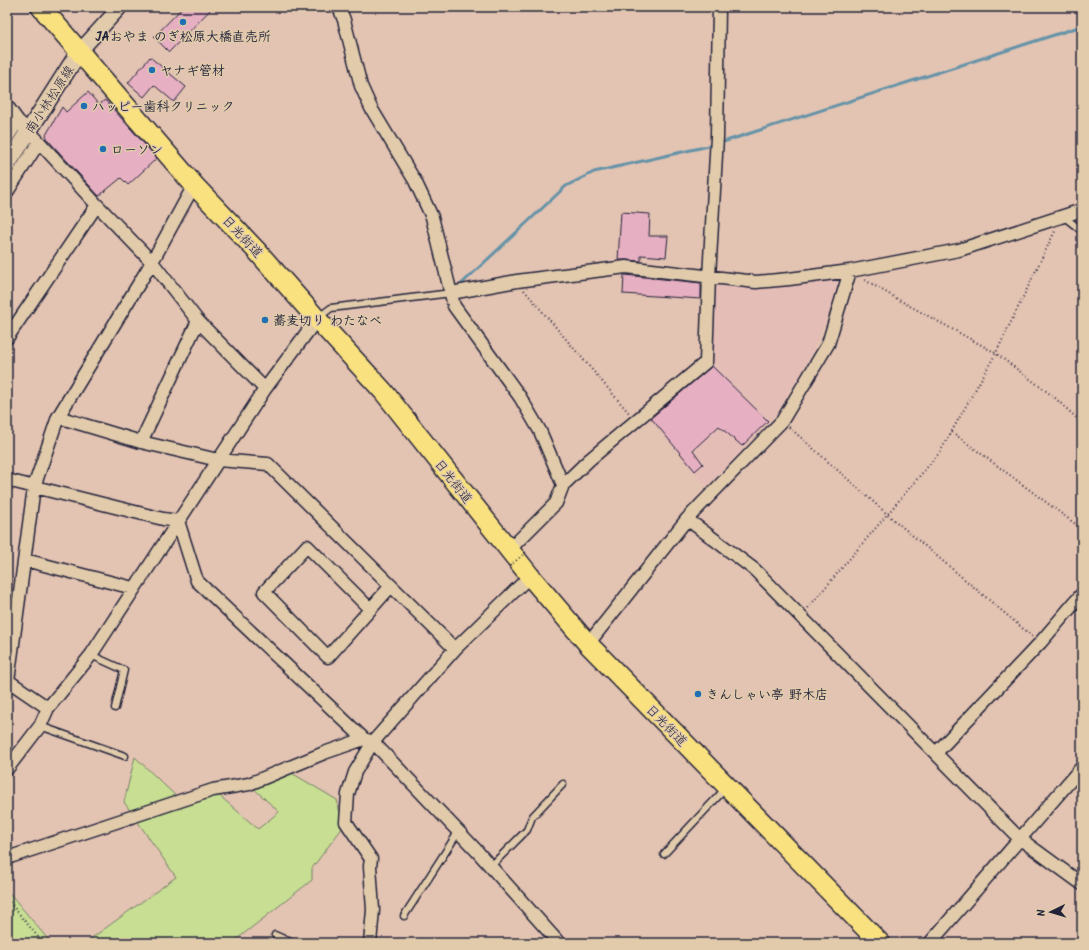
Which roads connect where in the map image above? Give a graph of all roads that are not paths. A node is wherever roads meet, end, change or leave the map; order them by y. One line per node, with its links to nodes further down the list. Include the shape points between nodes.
1 (41, 7): 5 (highway, 日光街道)
2 (120, 7): 5 (street)
3 (339, 7): 19 (street, via 361,86 415,181 432,217)
4 (719, 7): 18 (street, via 716,137)
5 (79, 52): 7 (main road, 南小林松原線); 10 (highway, 日光街道)
6 (7, 106): 7 (street)
7 (29, 131): 8 (street); 9 (main road, 南小林松原線); 11 (street); 12 (street)
8 (7, 138)
9 (7, 166)
10 (194, 185): 16 (street); 20 (highway, 日光街道)
11 (7, 192)
12 (97, 205): 16 (street); 22 (street)
13 (1082, 210): 14 (street)
14 (1063, 216): 15 (lane); 17 (street, via 959,250)
15 (1082, 231)
16 (152, 262): 21 (street); 24 (street)
17 (850, 270): 18 (street, via 756,282); 30 (street, via 828,344 782,421)
18 (708, 277): 19 (street, via 626,267 517,281); 28 (street, via 706,362)
19 (451, 293): 20 (lane, via 331,308); 28 (street, via 454,306 520,397 540,431)
20 (317, 319): 23 (street); 32 (highway, 日光街道, via 383,391)
21 (198, 321): 23 (street); 25 (street)
22 (7, 338)
23 (265, 389): 26 (street)
24 (58, 417): 25 (street); 29 (street)
25 (141, 442): 26 (street)
26 (218, 460): 31 (street); 35 (street, via 268,464)
27 (7, 480): 29 (street)
28 (563, 485): 32 (street, via 556,503)
29 (34, 487): 31 (street); 33 (street)
30 (687, 519): 39 (street); 47 (street, via 754,570)
31 (178, 521): 36 (street); 46 (street, via 197,581)
32 (515, 556): 34 (highway, 日光街道)
33 (25, 560): 36 (street); 42 (street)
34 (530, 576): 39 (highway, 日光街道); 40 (street)
35 (391, 586): 38 (street); 40 (street)
36 (134, 588): 41 (street)
37 (1082, 594): 47 (street, via 1040,643)
38 (370, 609): 38 (street, via 328,657 264,592 307,546)
39 (588, 644): 52 (highway, 日光街道)
40 (455, 649): 46 (street)
41 (90, 655): 43 (street); 44 (lane, via 124,670)
42 (8, 681): 43 (street)
43 (48, 708): 45 (street)
44 (114, 708)
45 (40, 726): 48 (lane); 50 (street)
46 (368, 741): 53 (street); 56 (street, via 324,753 249,784 213,790); 64 (street, via 354,772 348,794 346,822 371,859 373,910)
47 (936, 753): 54 (street)
48 (125, 756)
49 (1082, 767): 54 (street)
50 (7, 769)
51 (563, 784): 57 (lane, via 532,817 527,830)
52 (727, 786): 55 (lane); 61 (highway, 日光街道)
53 (459, 831): 57 (street); 59 (lane)
54 (1019, 838): 58 (street); 65 (street)
55 (664, 854)
56 (7, 858)
57 (491, 866): 62 (street)
58 (1082, 884)
59 (404, 916)
60 (274, 935): 63 (lane)
61 (873, 941)
62 (555, 942)
63 (293, 943)
64 (370, 943)
65 (930, 943)

